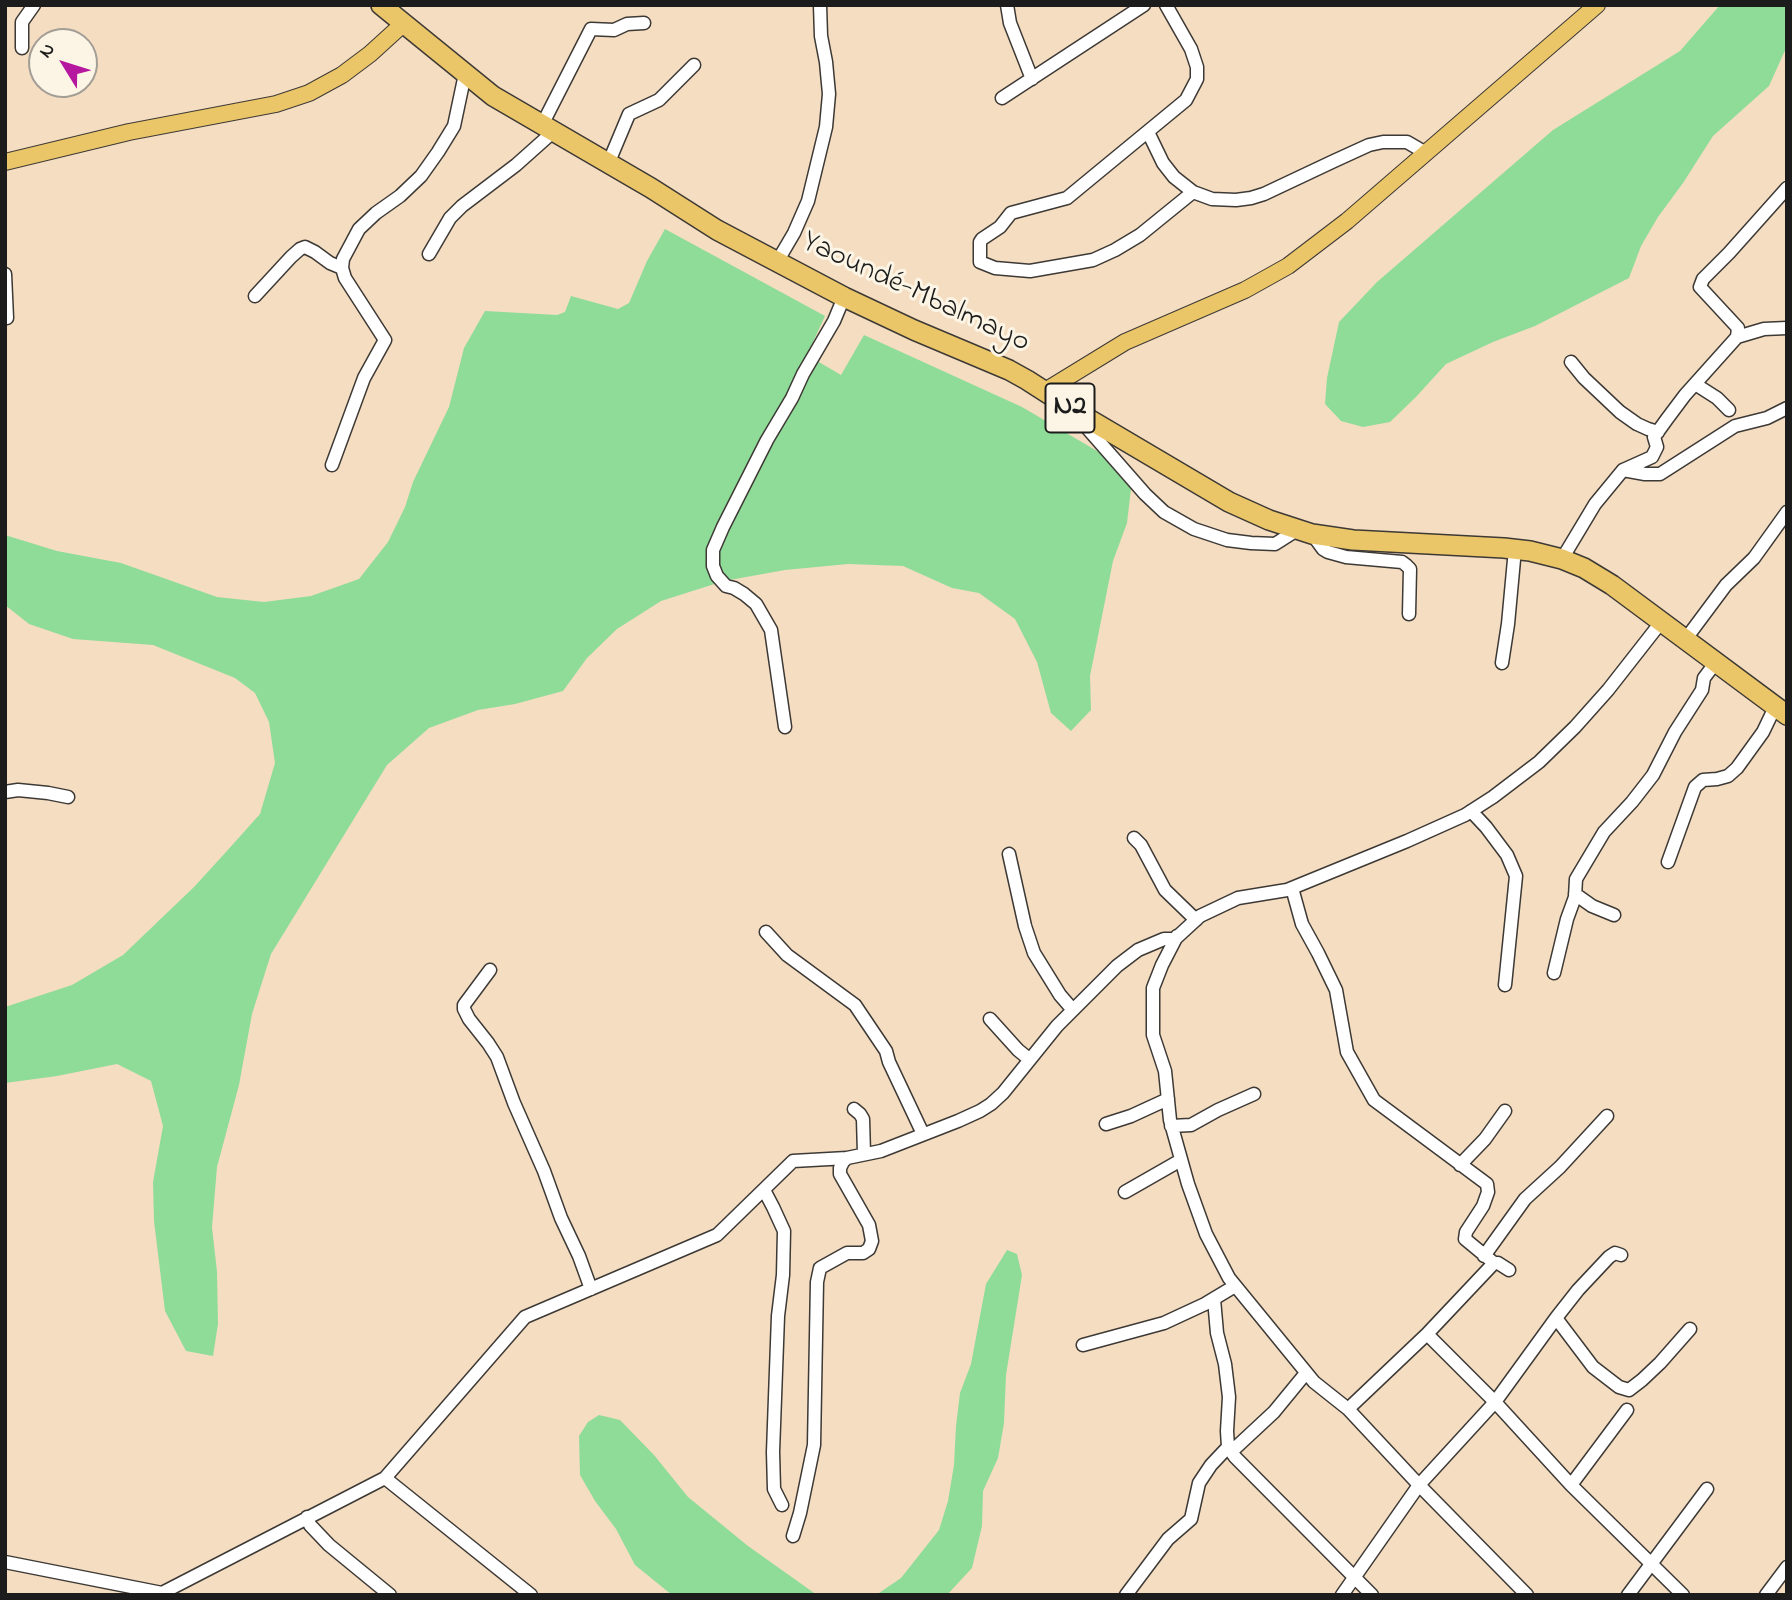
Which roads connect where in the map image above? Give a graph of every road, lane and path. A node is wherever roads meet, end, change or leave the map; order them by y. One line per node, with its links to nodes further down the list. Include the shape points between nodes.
1 (34, 5): 10 (street, via 22,22)
2 (381, 5): 9 (highway, Yaoundé-Mbalmayo / N2)
3 (820, 5): 23 (street, via 829,94 827,127 808,201)
4 (1007, 5): 13 (street)
5 (1144, 5): 13 (street)
6 (1166, 5): 16 (street, via 1191,49 1197,79 1186,100)
7 (1597, 5): 17 (main road)
8 (644, 23): 15 (street, via 614,30 591,29)
9 (403, 24): 12 (highway, Yaoundé-Mbalmayo / N2); 18 (main road, via 342,75 309,93)
10 (22, 48)
11 (694, 65): 19 (street, via 659,100 629,114)
12 (465, 74): 15 (highway, Yaoundé-Mbalmayo / N2); 24 (street, via 454,125 438,152 421,176 359,229)
13 (1032, 79): 14 (street)
14 (1002, 97)
15 (547, 129): 19 (highway, Yaoundé-Mbalmayo / N2); 22 (street, via 516,165 450,218)
16 (1148, 132): 21 (street, via 1163,163); 21 (street, via 1067,198 1011,213 980,242 980,262 1030,271 1093,260 1140,235)
17 (1426, 153): 21 (street, via 1407,142 1382,142 1251,198 1212,200); 33 (main road, via 1288,266 1245,290 1125,342)
18 (5, 162)
19 (608, 164): 23 (highway, Yaoundé-Mbalmayo / N2)
20 (1787, 188): 30 (street, via 1700,287 1738,328)
21 (1193, 192)
22 (429, 254)
23 (777, 262): 27 (highway, Yaoundé-Mbalmayo / N2)
24 (342, 268): 26 (street, via 305,247); 38 (street, via 385,340 364,379)
25 (5, 274): 28 (street)
26 (255, 296)
27 (844, 298): 33 (highway, Yaoundé-Mbalmayo / N2, via 1009,370); 50 (street, via 713,550 717,576 756,604 771,630)
28 (7, 318)
29 (1787, 328): 30 (street)
30 (1737, 337): 32 (street)
31 (1571, 362): 37 (street, via 1620,412)
32 (1695, 384): 35 (street); 37 (street)
33 (1045, 391): 36 (highway, Yaoundé-Mbalmayo / N2)
34 (1787, 408): 39 (street, via 1735,426 1660,474)
35 (1729, 410)
36 (1080, 414): 41 (highway, Yaoundé-Mbalmayo / N2, via 1228,502); 41 (street, via 1145,494 1164,512 1194,529 1227,540 1275,544)
37 (1658, 432): 39 (street, via 1652,457)
38 (332, 465)
39 (1623, 470): 43 (street, via 1595,504)
40 (1787, 512): 46 (street)
41 (1304, 532): 42 (highway, Yaoundé-Mbalmayo / N2, via 1353,540); 44 (street, via 1328,552 1406,565 1410,569)
42 (1515, 549): 43 (highway, Yaoundé-Mbalmayo / N2); 48 (street)
43 (1562, 559): 45 (highway, Yaoundé-Mbalmayo / N2, via 1612,585)
44 (1409, 614)
45 (1662, 621): 46 (highway, Yaoundé-Mbalmayo / N2); 53 (street, via 1575,727 1539,762)
46 (1685, 640): 47 (highway, Yaoundé-Mbalmayo / N2)
47 (1716, 662): 49 (highway, Yaoundé-Mbalmayo / N2); 58 (street, via 1653,775 1605,832 1576,879)
48 (1502, 663)
49 (1781, 711): 56 (street, via 1728,776 1703,780 1695,787)
50 (785, 727)
51 (5, 792): 52 (street)
52 (68, 797)
53 (1471, 811): 57 (street); 65 (street, via 1507,855 1516,876)
54 (1133, 838): 60 (street, via 1165,890)
55 (1009, 854): 66 (street, via 1034,953)
56 (1668, 862)
57 (1292, 888): 60 (street, via 1238,898); 80 (street, via 1302,924 1336,990 1347,1052 1374,1100)
58 (1575, 894): 59 (street); 64 (street)
59 (1614, 915)
60 (1196, 920): 62 (street)
61 (766, 932): 76 (street, via 787,955 855,1005 886,1051)
62 (1177, 936): 66 (street, via 1138,950); 70 (street, via 1153,988 1153,1035)
63 (490, 970): 87 (street, via 464,1009 497,1057)
64 (1554, 973)
65 (1505, 985)
66 (1073, 1010): 68 (street)
67 (990, 1019): 68 (street)
68 (1029, 1059): 76 (street, via 991,1104)
69 (1254, 1094): 75 (street, via 1191,1125)
70 (1168, 1099): 74 (street); 75 (street)
71 (854, 1109): 77 (street, via 863,1119)
72 (1505, 1111): 80 (street)
73 (1607, 1116): 84 (street, via 1525,1199)
74 (1106, 1124)
75 (1171, 1126): 79 (street)
76 (923, 1134): 77 (street)
77 (864, 1154): 78 (street)
78 (847, 1158): 81 (street, via 793,1161); 104 (street, via 840,1174 869,1225 872,1241 863,1253 848,1253 820,1269 814,1445)
79 (1181, 1160): 82 (street); 86 (street, via 1206,1234)
80 (1460, 1165): 84 (street, via 1487,1184 1483,1206 1465,1238)
81 (764, 1189): 87 (street, via 717,1236); 102 (street, via 783,1231 774,1452 774,1489)
82 (1125, 1192)
83 (1621, 1255): 89 (street, via 1609,1256)
84 (1489, 1259): 85 (street); 91 (street)
85 (1509, 1270)
86 (1236, 1286): 88 (street); 93 (street)
87 (591, 1289): 98 (street, via 525,1317)
88 (1214, 1299): 92 (street, via 1164,1323); 97 (street, via 1229,1397)
89 (1556, 1318): 90 (street, via 1593,1367 1629,1390); 94 (street)
90 (1690, 1329)
91 (1427, 1334): 94 (street); 95 (street)
92 (1083, 1345)
93 (1306, 1373): 95 (street); 97 (street, via 1274,1412)
94 (1495, 1402): 99 (street); 100 (street)
95 (1348, 1409): 99 (street)
96 (1627, 1410): 100 (street)
97 (1229, 1450): 108 (street); 112 (street, via 1199,1483 1191,1518 1168,1539)
98 (385, 1478): 103 (street); 111 (street)
99 (1419, 1485): 108 (street); 115 (street)
100 (1571, 1485): 106 (street)
101 (1707, 1489): 106 (street)
102 (782, 1505)
103 (307, 1517): 109 (street, via 162,1593); 110 (street, via 329,1545)
104 (793, 1536)
105 (5, 1562): 109 (street)
106 (1651, 1564): 116 (street); 117 (street)
107 (1787, 1567): 118 (street)
108 (1354, 1577): 113 (street); 114 (street)
109 (152, 1593)
110 (390, 1595)
111 (531, 1595)
112 (1126, 1595)
113 (1342, 1595)
114 (1372, 1595)
115 (1527, 1595)
116 (1628, 1595)
117 (1683, 1595)
118 (1766, 1595)

